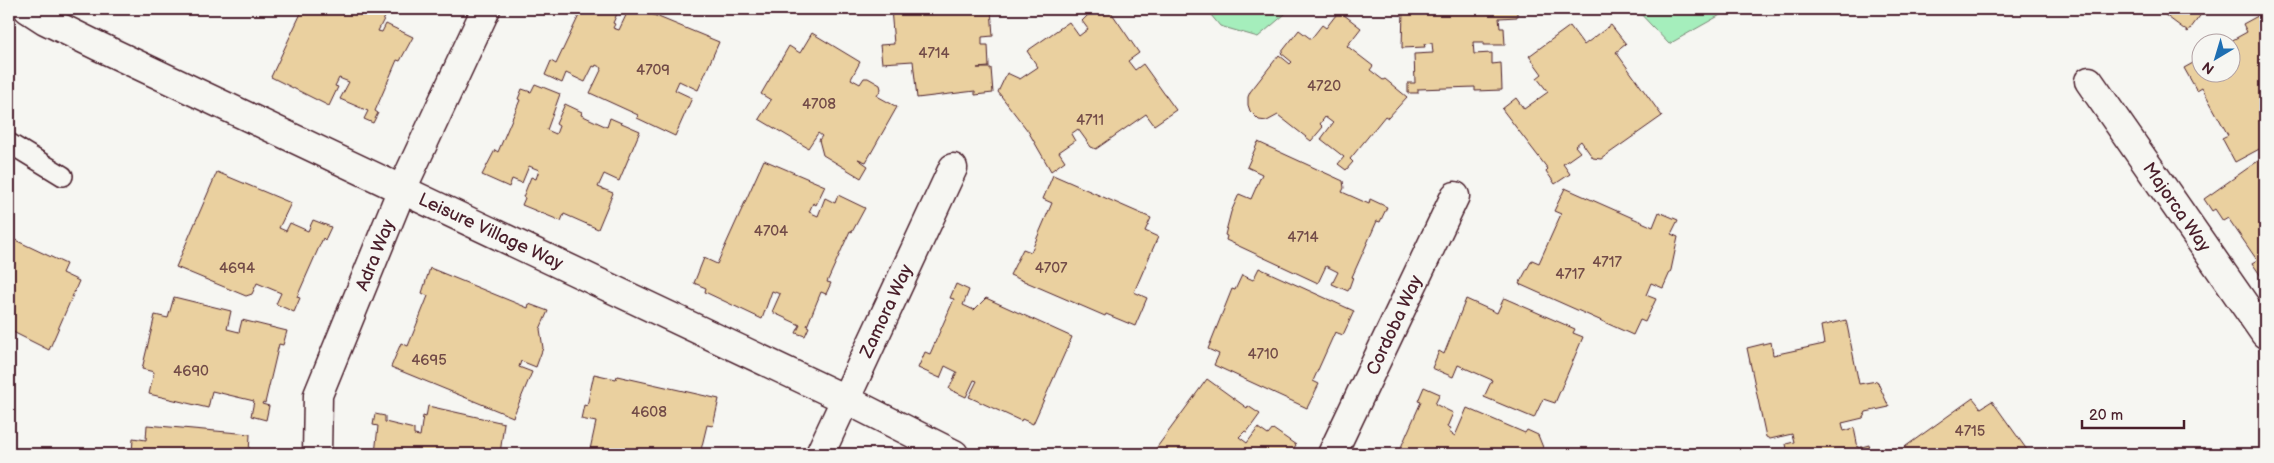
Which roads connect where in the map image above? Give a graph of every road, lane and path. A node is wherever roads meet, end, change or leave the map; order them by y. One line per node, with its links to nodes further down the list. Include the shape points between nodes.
1 (28, 9): 7 (street, Leisure Village Way, via 98,46)
2 (486, 9): 7 (street, Adra Way)
3 (2089, 81): 9 (street, Majorca Way)
4 (9, 143): 6 (lane)
5 (953, 168): 10 (street, Zamora Way)
6 (63, 176)
7 (402, 189): 10 (street, Leisure Village Way); 11 (street, Adra Way, via 318,395)
8 (1455, 196): 14 (street, Cordoba Way)
9 (2265, 334)
10 (845, 399): 12 (street, Zamora Way); 13 (street, Leisure Village Way)
11 (317, 454)
12 (820, 454)
13 (954, 454)
14 (1332, 454)

